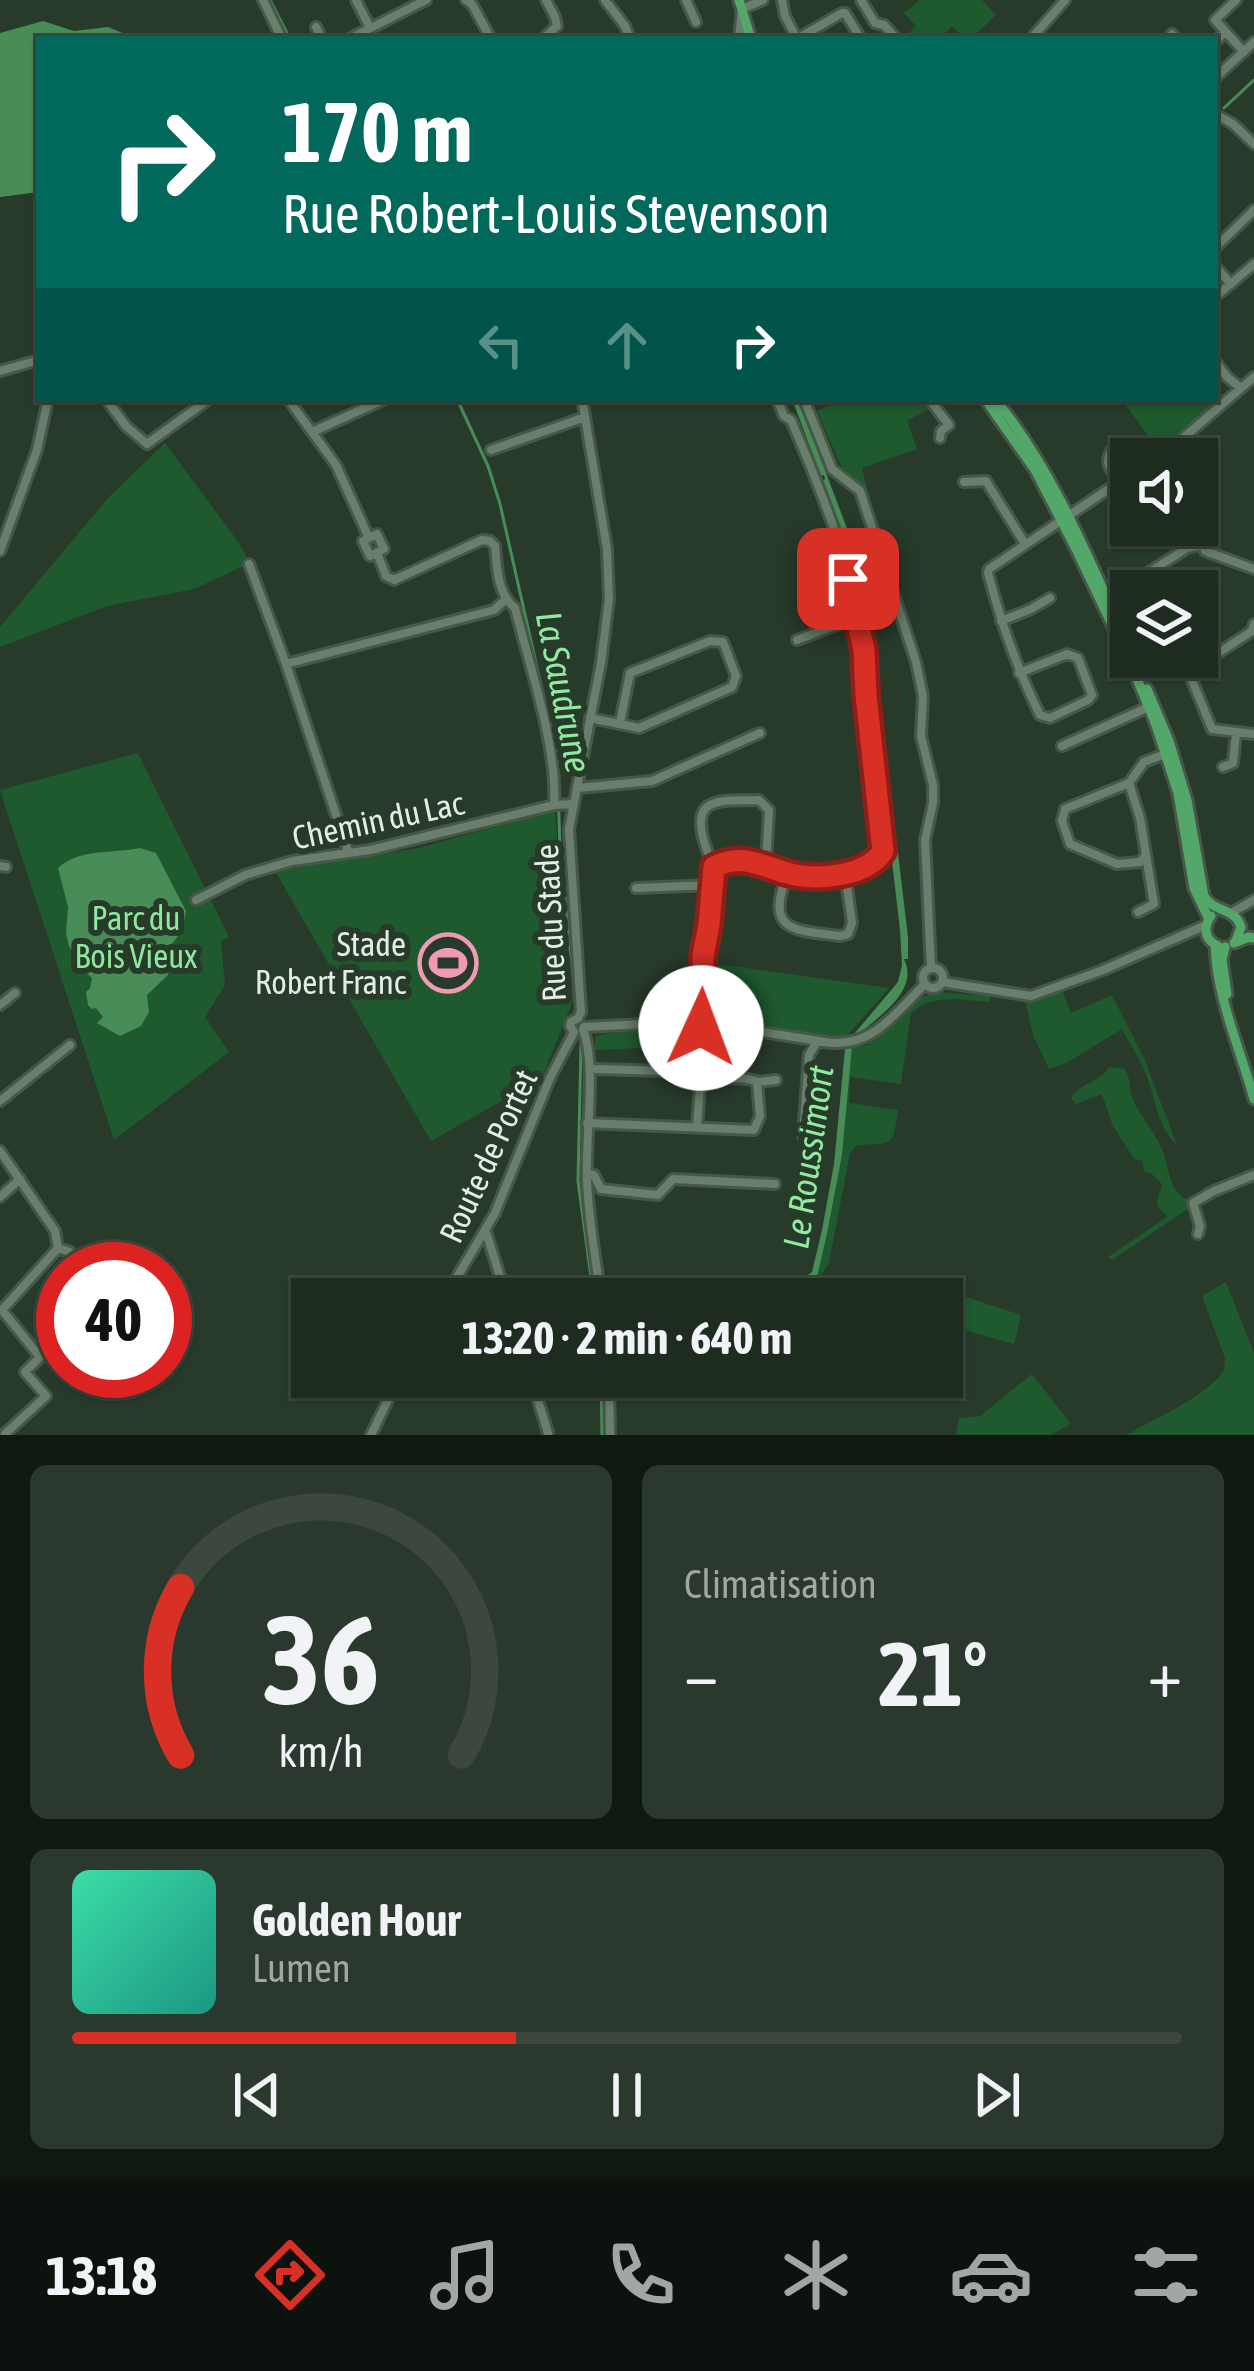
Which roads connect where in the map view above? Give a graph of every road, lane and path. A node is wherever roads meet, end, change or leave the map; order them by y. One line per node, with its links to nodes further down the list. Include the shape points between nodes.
1 (263, 0): 20 (street)
2 (355, 0): 13 (street); 18 (street)
3 (426, 0): 18 (street)
4 (466, 0): 24 (street)
5 (546, 0): 25 (street, via 556,26)
6 (606, 0): 26 (street)
7 (686, 0): 15 (street)
8 (763, 0): 14 (street)
9 (782, 0): 29 (street)
10 (861, 0): 16 (street)
11 (1065, 0): 34 (street)
12 (1236, 0): 19 (street, via 1215,20)
13 (344, 4)
14 (741, 4): 27 (street); 28 (main road)
15 (696, 22)
16 (875, 23): 32 (street); 33 (street)
17 (316, 26): 21 (street)
18 (370, 28): 22 (street); 23 (street)
19 (1226, 32): 35 (street); 37 (street)
20 (281, 36)
21 (321, 36)
22 (355, 36)
23 (373, 36)
24 (489, 36)
25 (546, 36)
26 (629, 36)
27 (739, 36)
28 (751, 36)
29 (795, 36)
30 (802, 36): 31 (street, via 842,13)
31 (860, 36)
32 (867, 36)
33 (894, 36)
34 (1034, 36)
35 (1218, 39)
36 (1254, 42): 37 (street)
37 (1244, 52): 38 (street)
38 (1218, 75)
39 (1218, 115): 40 (street)
40 (1254, 144)
41 (1254, 210): 42 (street)
42 (1218, 245)
43 (1254, 264): 45 (street)
44 (1218, 269): 45 (street)
45 (1231, 284): 46 (street)
46 (1218, 295)
47 (36, 361): 49 (street)
48 (1218, 365): 51 (street)
49 (0, 371)
50 (1254, 377): 51 (street)
51 (1241, 388): 63 (street)
52 (47, 402): 77 (street)
53 (108, 402): 54 (street, via 147,444)
54 (205, 402)
55 (290, 402): 65 (street)
56 (378, 402): 65 (street)
57 (582, 402): 64 (street, Rue du Stade)
58 (778, 402): 70 (street)
59 (805, 402): 69 (street)
60 (931, 402): 66 (street, via 949,425)
61 (987, 402): 73 (main road)
62 (997, 402): 73 (main road)
63 (1217, 403): 67 (street)
64 (585, 417): 68 (street); 92 (street, Rue du Stade, via 610,599)
65 (312, 432): 82 (street, via 344,477 368,536 363,541 386,576 394,580 490,541)
66 (940, 438)
67 (1182, 438)
68 (491, 450)
69 (832, 469): 70 (street); 117 (street, via 860,491 916,662 934,803 925,839)
70 (814, 476): 84 (street)
71 (964, 482): 74 (street, via 986,481)
72 (1110, 488): 73 (street)
73 (1065, 518): 74 (street); 83 (main road); 91 (main road)
74 (1024, 544): 85 (street, via 989,569)
75 (1194, 546): 80 (street)
76 (1204, 546): 79 (street)
77 (0, 550)
78 (249, 564): 88 (street)
79 (1254, 569)
80 (1152, 570)
81 (1051, 598): 85 (street)
82 (505, 600): 88 (street, via 494,610); 102 (street, via 515,608)
83 (1110, 609)
84 (858, 617): 87 (street); 108 (street, via 884,847 874,864)
85 (1000, 621): 89 (street)
86 (1254, 624): 95 (street, via 1191,678 1212,729)
87 (796, 640)
88 (286, 664): 103 (street)
89 (1019, 673): 89 (street, via 1074,655 1092,695 1043,718)
90 (1141, 678): 91 (main road)
91 (1151, 706): 97 (street); 98 (main road)
92 (590, 718): 93 (street); 101 (street, Rue du Stade)
93 (620, 723): 93 (street, via 630,674 723,642 736,676 732,687 639,728)
94 (760, 733): 101 (street, via 652,782)
95 (1236, 733): 96 (street); 99 (street, via 1232,764)
96 (1254, 734)
97 (1062, 746)
98 (1169, 753): 100 (street, via 1144,761); 114 (main road, via 1204,896); 115 (main road, via 1193,888)
99 (1223, 766)
100 (1129, 783): 104 (street); 104 (street, via 1065,809 1062,820 1070,844 1117,864)
101 (578, 788): 102 (street, Rue du Stade)
102 (563, 804): 103 (street, Chemin du Lac); 123 (street, Rue du Stade)
103 (348, 851): 111 (street, Chemin du Lac, via 245,875)
104 (1146, 855): 113 (street, via 1154,904)
105 (766, 864): 106 (street, via 735,859); 106 (street, via 769,810 759,800 713,803 703,812); 107 (street)
106 (714, 867): 109 (street)
107 (788, 873): 108 (street); 108 (street, via 784,922 840,936 852,927)
108 (845, 873)
109 (713, 885): 110 (street); 122 (street)
110 (636, 888)
111 (196, 900)
112 (1252, 901): 114 (street); 116 (street)
113 (1138, 912)
114 (1226, 912): 115 (main road); 116 (main road)
115 (1212, 934): 116 (main road); 118 (street, via 1189,933 1031,996); 128 (main road); 131 (main road, via 1226,1014)
116 (1244, 934)
117 (932, 968): 118 (street); 119 (street)
118 (942, 982): 119 (street)
119 (925, 984): 124 (street, via 872,1036)
120 (15, 993): 121 (street)
121 (0, 1005)
122 (704, 1023): 123 (street); 124 (street); 127 (street)
123 (580, 1027): 133 (street, Rue du Stade); 142 (street, Route de Portet)
124 (818, 1041): 135 (street, via 808,1055)
125 (70, 1045): 132 (street)
126 (596, 1069): 127 (street)
127 (700, 1075): 130 (street); 134 (street)
128 (1254, 1078)
129 (776, 1080): 130 (street)
130 (758, 1082): 134 (street, via 754,1130)
131 (1254, 1099)
132 (0, 1100)
133 (587, 1123): 134 (street); 137 (street, Rue du Stade)
134 (697, 1127)
135 (803, 1136)
136 (0, 1150): 139 (street)
137 (586, 1174): 140 (street, via 604,1191 658,1195 673,1179); 148 (street, Rue du Stade)
138 (1254, 1175): 143 (street, via 1193,1203)
139 (20, 1179): 141 (street); 144 (street)
140 (776, 1184)
141 (0, 1197)
142 (486, 1231): 146 (street, Route de Portet); 147 (street)
143 (1198, 1234)
144 (57, 1242)
145 (36, 1272): 149 (street, via 2,1310)
146 (457, 1278)
147 (501, 1278)
148 (598, 1278)
149 (36, 1352)
150 (36, 1361): 151 (street, via 25,1372)
151 (36, 1385)
152 (44, 1398): 157 (street)
153 (389, 1398): 158 (street)
154 (537, 1398): 156 (street)
155 (609, 1398): 159 (street)
156 (548, 1433)
157 (5, 1434)
158 (371, 1435)
159 (610, 1435)

